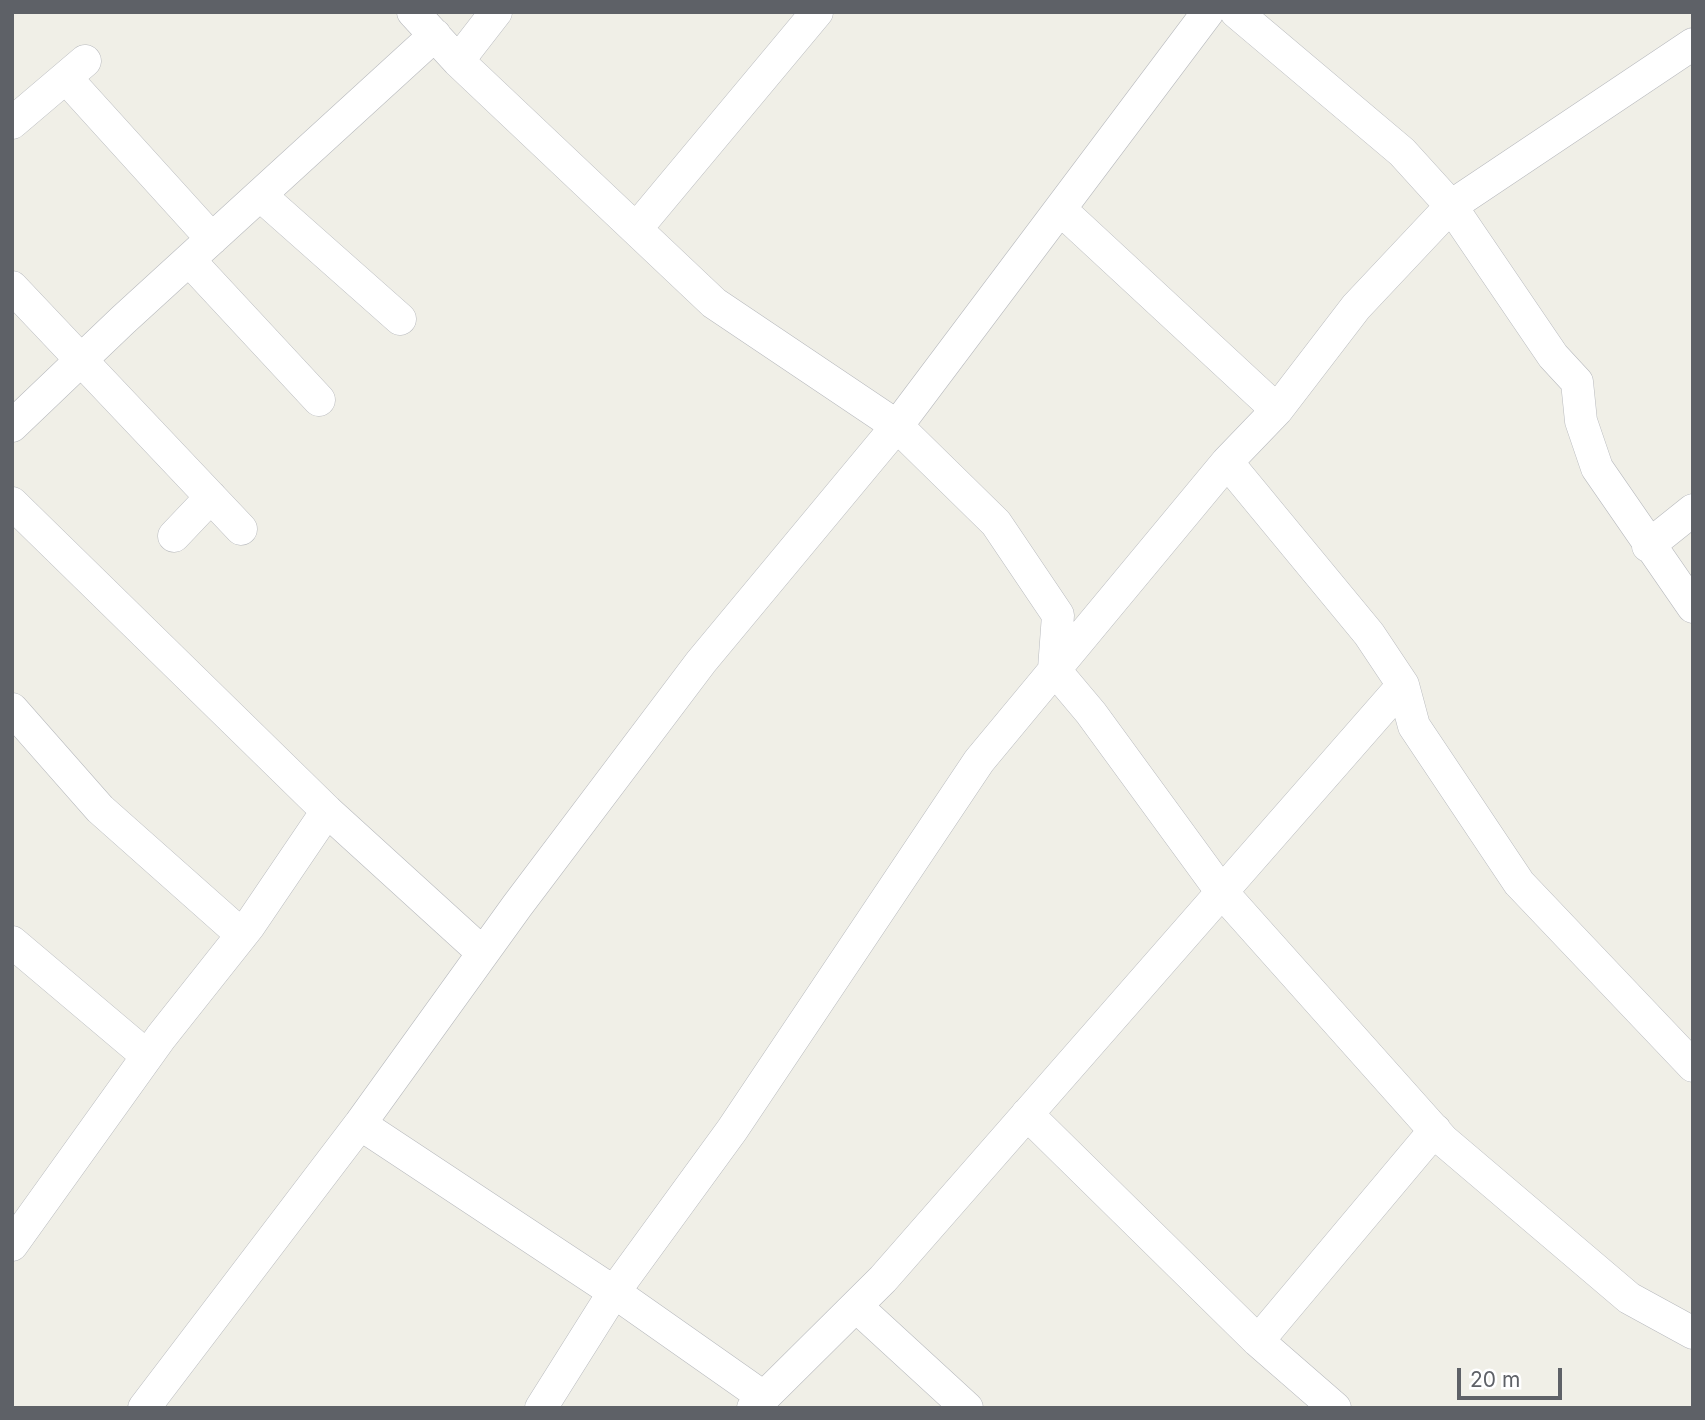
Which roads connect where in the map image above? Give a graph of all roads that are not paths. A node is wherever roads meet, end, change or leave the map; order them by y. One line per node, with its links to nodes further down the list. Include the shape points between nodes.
1 (413, 12): 6 (street)
2 (496, 12): 8 (street)
3 (817, 12): 13 (street)
4 (1208, 12): 12 (street)
5 (1236, 12): 11 (street, via 1402,152)
6 (435, 35): 8 (street); 10 (street)
7 (1693, 44): 11 (street)
8 (458, 61): 13 (street)
9 (12, 123): 14 (street, via 76,70)
10 (260, 195): 14 (street); 17 (street)
11 (1451, 206): 20 (street, via 1356,307); 29 (street, via 1553,356 1577,382 1581,421 1597,468)
12 (1060, 209): 20 (street); 22 (street)
13 (636, 229): 22 (street, via 715,303)
14 (212, 239): 15 (street)
15 (189, 260): 18 (street); 19 (street)
16 (12, 286): 18 (street)
17 (400, 319)
18 (81, 360): 21 (street); 24 (street)
19 (319, 400)
20 (1277, 410): 23 (street)
21 (12, 426)
22 (897, 426): 31 (street, via 996,523 1058,615); 38 (street, via 701,662)
23 (1227, 462): 31 (street); 32 (street, via 1369,634)
24 (211, 497): 27 (street); 28 (street)
25 (12, 503): 34 (street)
26 (1693, 510): 29 (street)
27 (241, 529)
28 (174, 536)
29 (1648, 546): 30 (street)
30 (1693, 607)
31 (1054, 669): 35 (street); 45 (street, via 979,761 732,1130)
32 (1403, 685): 35 (street); 40 (street, via 1414,726 1519,883)
33 (12, 709): 36 (street, via 100,809)
34 (327, 811): 36 (street); 38 (street)
35 (1221, 891): 41 (street); 43 (street)
36 (242, 935): 39 (street)
37 (12, 942): 39 (street)
38 (483, 953): 42 (street)
39 (147, 1056): 44 (street)
40 (1693, 1066)
41 (1027, 1114): 46 (street); 48 (street)
42 (359, 1124): 45 (street); 50 (street)
43 (1435, 1130): 47 (street, via 1629,1298); 48 (street)
44 (12, 1245)
45 (614, 1292): 49 (street); 51 (street)
46 (857, 1307): 49 (street); 52 (street)
47 (1693, 1333)
48 (1258, 1341): 53 (street)
49 (758, 1402)
50 (144, 1408)
51 (541, 1408)
52 (967, 1408)
53 (1335, 1408)

